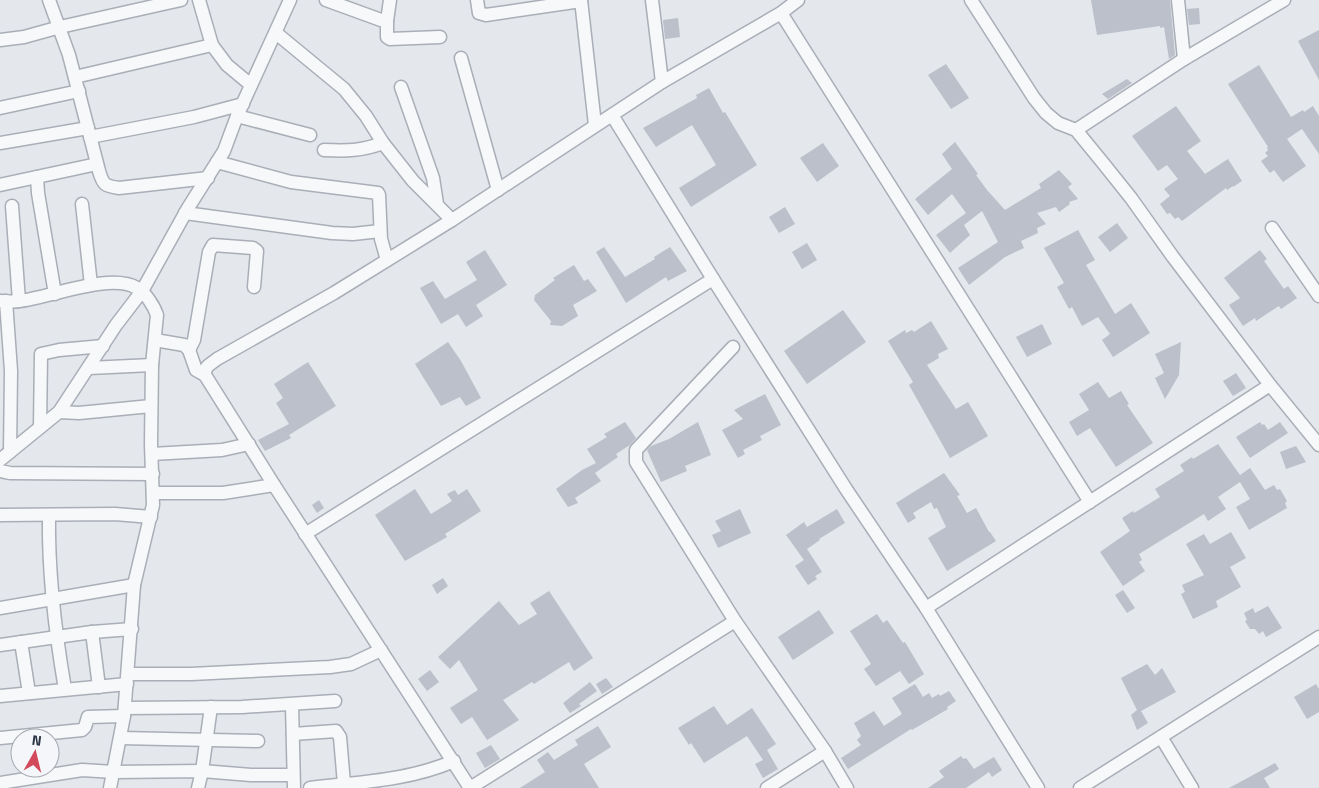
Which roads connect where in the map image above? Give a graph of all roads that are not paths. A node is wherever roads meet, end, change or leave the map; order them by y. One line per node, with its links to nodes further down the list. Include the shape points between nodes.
1 (49, 0): 17 (street)
2 (181, 0): 13 (street)
3 (199, 0): 21 (street)
4 (290, 0): 18 (street)
5 (326, 0): 16 (street)
6 (390, 0): 16 (street)
7 (477, 0): 14 (street, via 482,14)
8 (652, 0): 25 (street)
9 (971, 0): 33 (street, via 1046,113 1058,123)
10 (1178, 0): 23 (street)
11 (1284, 0): 23 (street)
12 (581, 1): 14 (street); 32 (street)
13 (141, 4): 17 (street)
14 (528, 5)
15 (789, 5): 25 (street); 80 (street)
16 (387, 21): 19 (street, via 386,33 390,39)
17 (60, 27): 20 (street); 24 (street)
18 (276, 33): 26 (street); 37 (street, via 344,89)
19 (440, 37)
20 (0, 40)
21 (212, 45): 24 (street); 26 (street, via 227,65)
22 (461, 58): 44 (street)
23 (1184, 58): 33 (street)
24 (75, 77): 28 (street)
25 (662, 82): 31 (street)
26 (251, 85): 30 (street)
27 (401, 87): 46 (street, via 434,178)
28 (79, 91): 29 (street); 34 (street)
29 (0, 108)
30 (240, 110): 34 (street); 35 (street); 39 (street)
31 (612, 114): 32 (street); 53 (street)
32 (595, 125): 44 (street)
33 (1076, 130): 68 (street, via 1131,198)
34 (89, 132): 36 (street); 40 (street)
35 (310, 135)
36 (0, 143)
37 (383, 143): 38 (street, via 352,152); 46 (street, via 413,181)
38 (324, 150)
39 (217, 162): 42 (street); 51 (street, via 291,182 378,193)
40 (97, 164): 41 (street); 42 (street, via 107,186 119,188)
41 (37, 177): 43 (street); 57 (street)
42 (208, 178): 48 (street)
43 (0, 185)
44 (498, 190): 49 (street)
45 (82, 204): 54 (street)
46 (438, 204): 49 (street)
47 (12, 206): 60 (street)
48 (185, 213): 51 (street, via 332,233); 56 (street)
49 (452, 220): 52 (street)
50 (1272, 228): 58 (street)
51 (380, 231): 52 (street)
52 (387, 260): 67 (street, via 217,359 207,366)
53 (713, 279): 84 (street); 88 (street)
54 (91, 285): 56 (street, via 112,283); 57 (street)
55 (254, 287): 64 (street, via 256,251 253,248 213,245 209,252 194,340)
56 (142, 291): 61 (street, via 157,315); 62 (street)
57 (56, 294): 60 (street)
58 (1319, 296)
59 (3, 301): 60 (street); 75 (street, via 11,371)
60 (19, 301)
61 (155, 340): 64 (street, via 184,345); 65 (street)
62 (102, 346): 66 (street); 71 (street, via 41,354)
63 (733, 347): 89 (street, via 636,450 635,455 636,462)
64 (189, 350): 67 (street, via 196,370)
65 (152, 365): 66 (street); 69 (street)
66 (89, 368): 70 (street)
67 (205, 375): 73 (street)
68 (1270, 385): 72 (street); 80 (street)
69 (151, 406): 70 (street); 74 (street)
70 (58, 412): 71 (street)
71 (40, 427): 75 (street)
72 (1318, 443)
73 (249, 444): 74 (street, via 222,450); 78 (street)
74 (152, 454): 77 (street)
75 (5, 456)
76 (0, 471): 77 (street)
77 (153, 474): 79 (street)
78 (274, 485): 79 (street, via 223,494); 84 (street)
79 (153, 493): 83 (street)
80 (1090, 502): 88 (street)
81 (0, 515): 82 (street)
82 (49, 516): 83 (street, via 115,514); 86 (street)
83 (151, 517): 85 (street)
84 (305, 534): 96 (street)
85 (134, 585): 86 (street); 90 (street)
86 (53, 600): 87 (street); 92 (street)
87 (0, 608)
88 (926, 608): 126 (street)
89 (735, 621): 112 (street); 123 (street)
90 (132, 629): 91 (street); 97 (street)
91 (92, 632): 92 (street); 98 (street)
92 (56, 637): 94 (street); 99 (street)
93 (1319, 637): 107 (street)
94 (21, 642): 95 (street); 100 (street)
95 (0, 645)
96 (381, 650): 97 (street, via 350,664 330,667); 113 (street)
97 (128, 679): 98 (street); 105 (street)
98 (99, 687): 99 (street)
99 (65, 689): 100 (street)
100 (29, 693): 101 (street)
101 (0, 696)
102 (335, 701): 103 (street)
103 (292, 705): 104 (street); 106 (street)
104 (211, 707): 105 (street); 110 (street)
105 (125, 712): 108 (street, via 88,717 82,730); 109 (street)
106 (293, 734): 116 (street); 119 (street, via 336,731 340,737)
107 (1161, 737): 127 (street); 128 (street)
108 (0, 738)
109 (121, 738): 110 (street); 115 (street)
110 (207, 740): 111 (street); 114 (street)
111 (258, 741)
112 (825, 751): 124 (street); 125 (street)
113 (454, 760): 118 (street); 123 (street)
114 (202, 771): 115 (street); 116 (street); 121 (street)
115 (114, 772): 117 (street, via 82,770); 120 (street)
116 (293, 782)
117 (0, 783)
118 (402, 783): 119 (street)
119 (344, 784): 122 (street)
120 (110, 788)
121 (198, 788)
122 (310, 788)
123 (470, 788)
124 (767, 788)
125 (847, 788)
126 (1038, 788)
127 (1080, 788)
128 (1192, 788)

